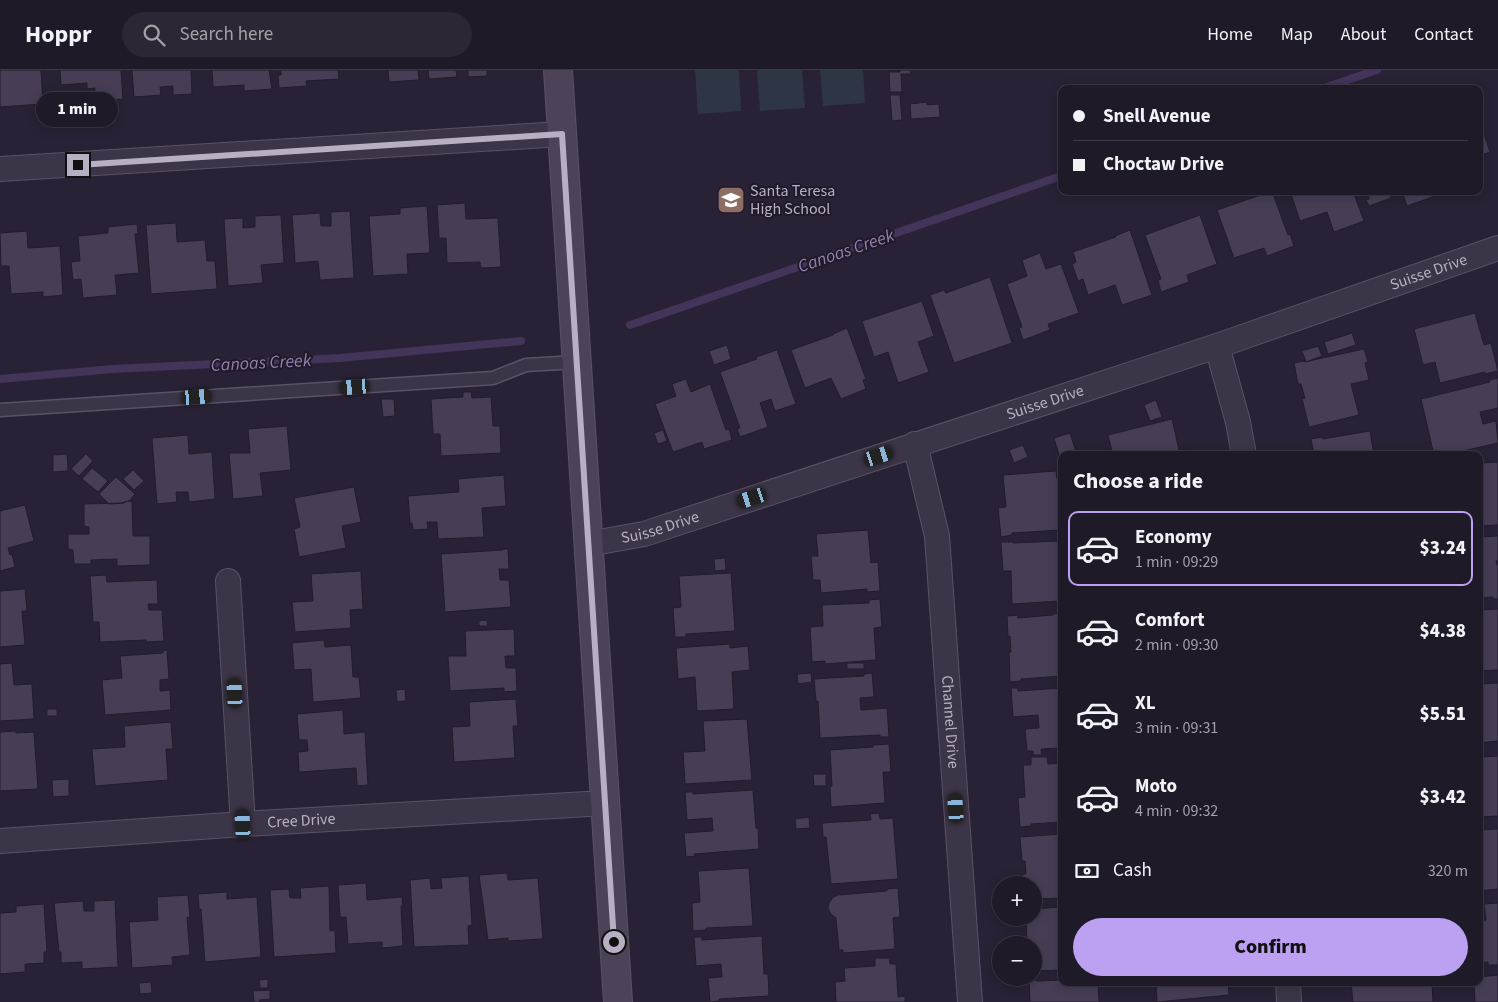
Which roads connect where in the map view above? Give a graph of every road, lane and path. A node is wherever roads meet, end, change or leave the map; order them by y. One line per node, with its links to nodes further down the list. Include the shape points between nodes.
1 (558, 70): 2 (street)
2 (562, 134): 3 (street); 6 (street)
3 (0, 169)
4 (1498, 248): 5 (street, Suisse Drive)
5 (1216, 346): 8 (street, Suisse Drive); 9 (street)
6 (577, 362): 7 (lane, via 526,365 493,378); 10 (street)
7 (0, 410)
8 (915, 444): 10 (street, Suisse Drive, via 644,534); 17 (street, Channel Drive, via 937,536)
9 (1243, 451)
10 (588, 544): 12 (street)
11 (228, 581): 13 (street)
12 (605, 803): 13 (street, Cree Drive); 16 (street)
13 (243, 824): 14 (street, Cree Drive)
14 (0, 841)
15 (1288, 986): 18 (street)
16 (618, 1002)
17 (970, 1002)
18 (1289, 1002)

